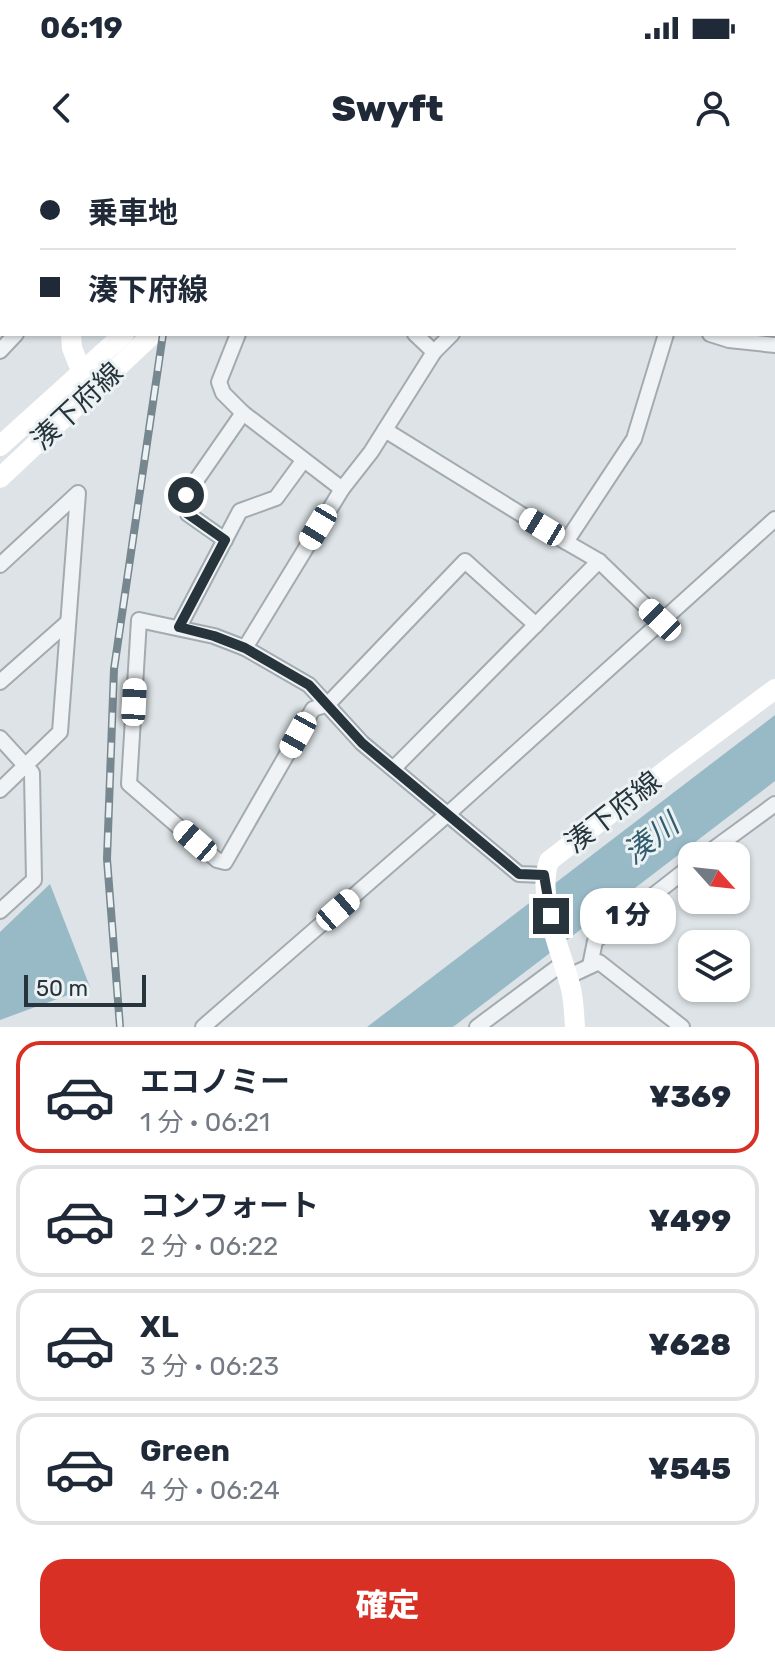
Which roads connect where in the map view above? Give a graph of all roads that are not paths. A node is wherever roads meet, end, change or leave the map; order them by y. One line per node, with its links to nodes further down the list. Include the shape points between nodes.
1 (14, 336): 11 (street)
2 (71, 336): 13 (main road)
3 (122, 336): 13 (main road, 湊下府線, via 100,357)
4 (150, 336): 13 (main road, 湊下府線)
5 (237, 336): 14 (street, via 219,382)
6 (417, 336): 12 (street)
7 (450, 336): 12 (street)
8 (665, 336): 22 (street, via 634,439)
9 (716, 336): 10 (street)
10 (775, 345)
11 (0, 351)
12 (434, 352): 15 (street)
13 (89, 380): 16 (main road, 湊下府線); 18 (main road, 湊下府線)
14 (243, 413): 17 (street); 21 (street, via 186,495 188,514)
15 (385, 430): 19 (street); 22 (street)
16 (0, 446)
17 (303, 461): 19 (street); 21 (street, via 276,498 240,511)
18 (0, 478)
19 (342, 489): 29 (street)
20 (775, 519): 25 (street)
21 (225, 540): 28 (street)
22 (566, 542): 23 (street)
23 (599, 561): 25 (street); 27 (street)
24 (0, 565): 26 (street, via 78,493)
25 (660, 620): 38 (street)
26 (68, 622): 30 (street); 34 (street, via 60,732)
27 (536, 625): 32 (street, via 465,561); 35 (street)
28 (179, 627): 29 (street); 32 (street, via 139,620 129,784 217,860 225,862 313,709)
29 (245, 648): 32 (street, via 309,685)
30 (0, 682)
31 (775, 689): 41 (main road, 湊下府線, via 549,861)
32 (328, 704): 35 (street, via 362,743)
33 (0, 738): 34 (street)
34 (26, 765): 36 (street); 42 (street, via 32,773 34,880)
35 (394, 768): 38 (street)
36 (0, 790)
37 (775, 804): 39 (street)
38 (449, 813): 41 (street, via 519,874); 45 (street)
39 (723, 842)
40 (678, 876): 43 (street, via 595,941)
41 (545, 884): 44 (main road)
42 (0, 911)
43 (590, 966): 44 (street); 48 (street, via 599,962)
44 (565, 970): 46 (street); 47 (main road)
45 (203, 1027)
46 (477, 1027)
47 (575, 1027)
48 (681, 1027)

